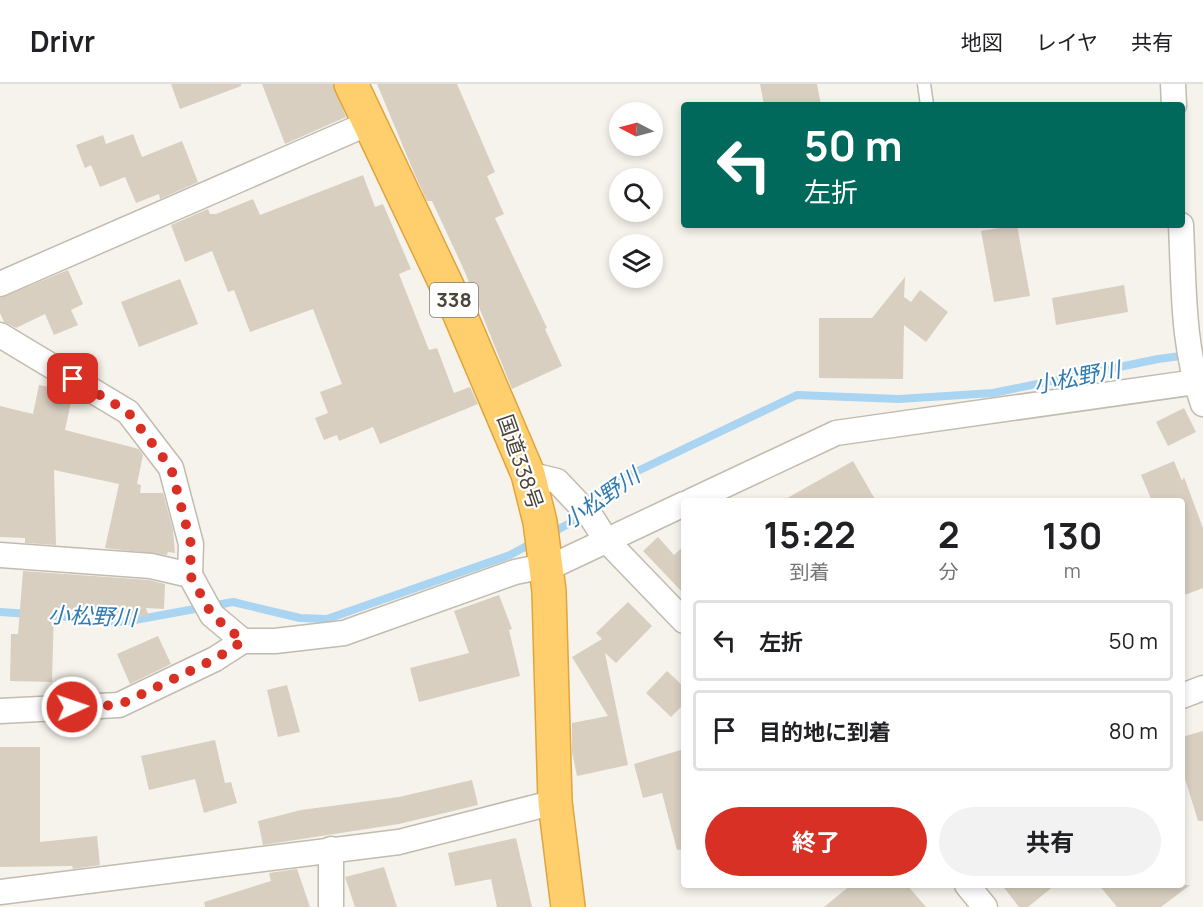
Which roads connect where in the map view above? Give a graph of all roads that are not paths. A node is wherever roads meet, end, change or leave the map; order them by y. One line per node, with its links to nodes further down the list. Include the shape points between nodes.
1 (351, 84): 6 (highway, 国道338号 / 338)
2 (924, 84): 4 (lane)
3 (1173, 84): 5 (street)
4 (927, 102)
5 (1174, 102)
6 (369, 123): 8 (street); 11 (highway, 国道338号 / 338, via 455,303)
7 (1181, 228): 10 (street, via 1187,343)
8 (0, 284)
9 (0, 335): 17 (street, via 128,412 171,468)
10 (1198, 384): 12 (street, via 836,433)
11 (528, 474): 14 (street, via 558,481 592,518); 16 (highway, 国道338号 / 338)
12 (697, 498)
13 (681, 505): 14 (street)
14 (606, 540): 16 (street, via 559,562); 18 (street)
15 (0, 555): 17 (street, via 151,566)
16 (544, 559): 19 (street, via 345,633); 23 (highway, 国道338号 / 338, via 549,591)
17 (201, 595): 19 (street)
18 (681, 618)
19 (243, 641): 22 (street, via 215,659 119,705)
20 (1203, 688): 21 (street)
21 (1185, 695)
22 (0, 711)
23 (555, 802): 24 (street, via 399,842); 28 (highway, 国道338号 / 338)
24 (331, 849): 26 (street); 27 (street)
25 (969, 888): 29 (street)
26 (0, 892)
27 (331, 907)
28 (567, 907)
29 (985, 907)

